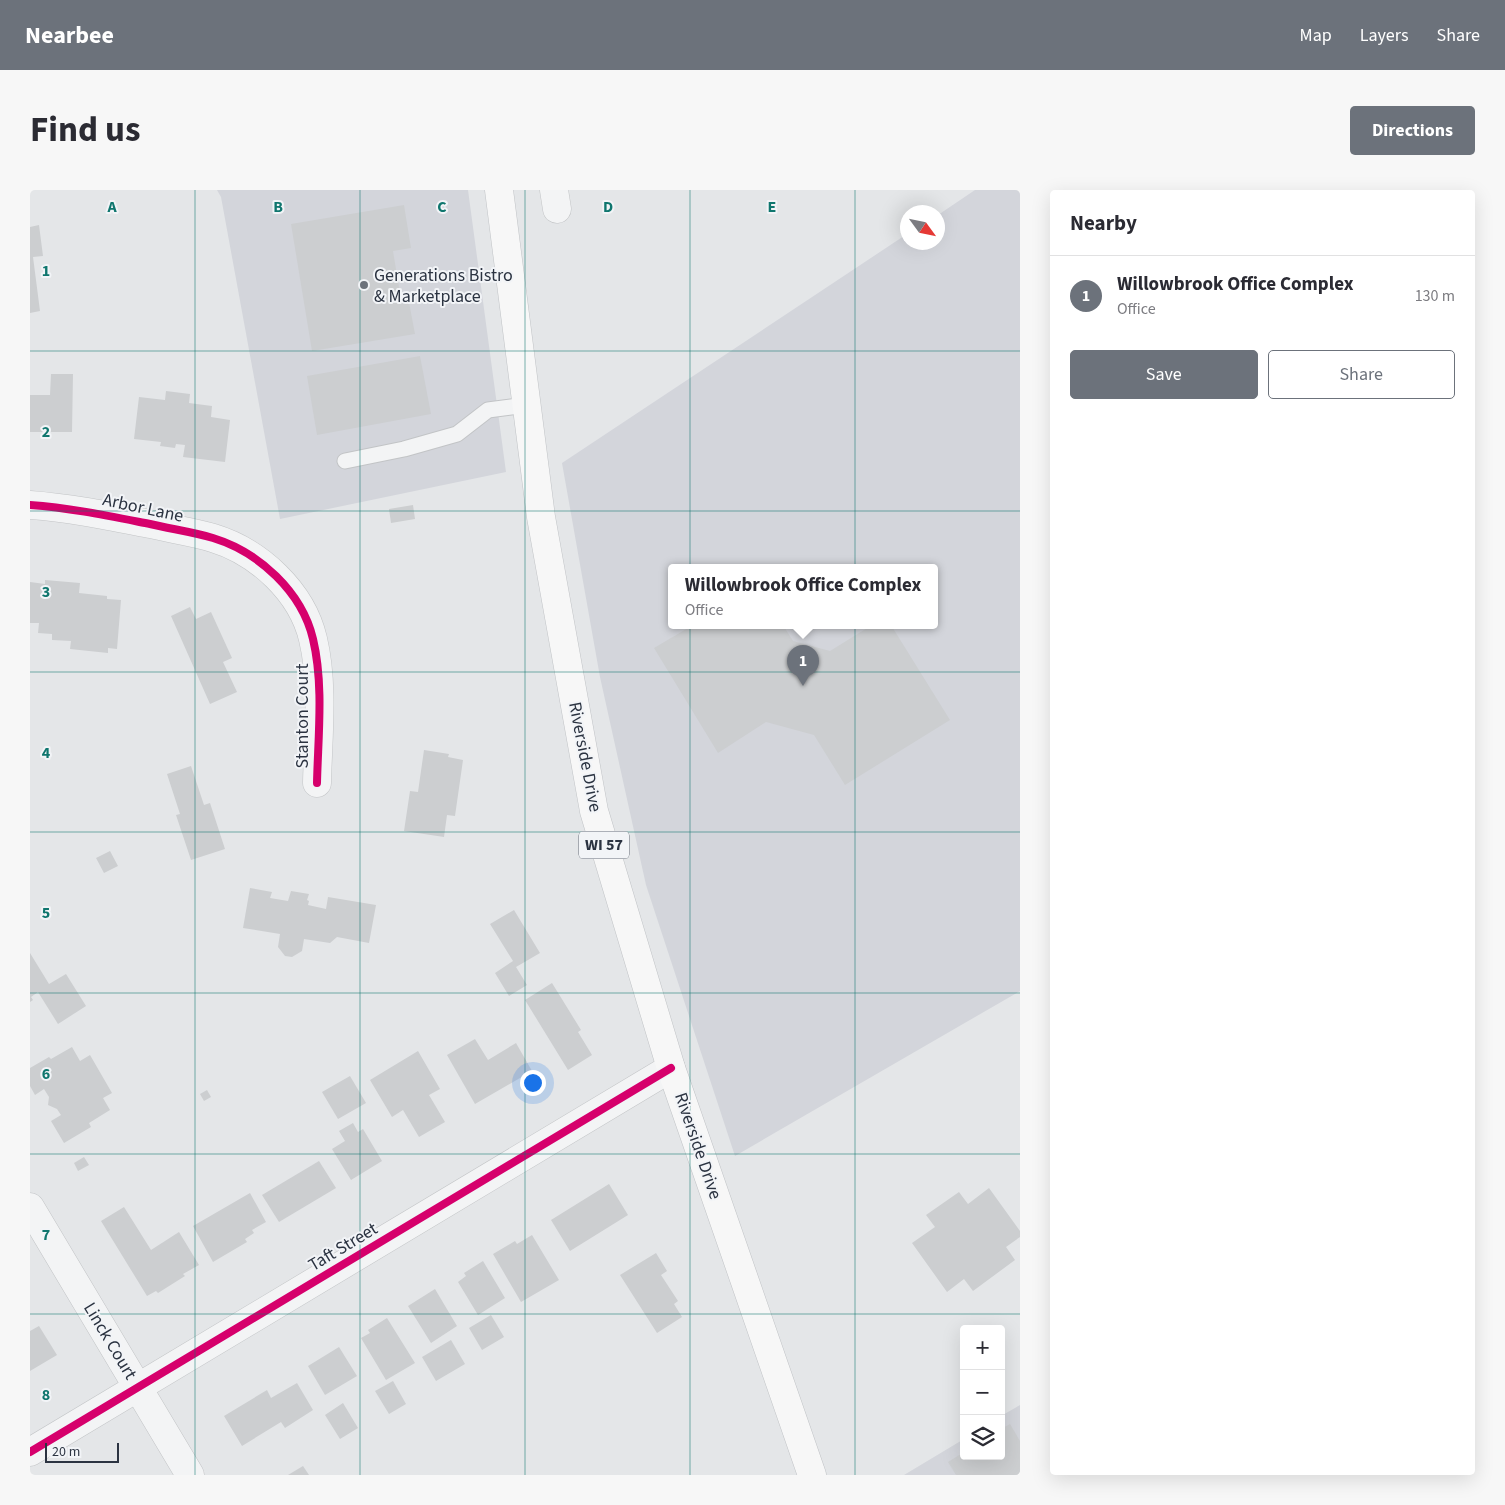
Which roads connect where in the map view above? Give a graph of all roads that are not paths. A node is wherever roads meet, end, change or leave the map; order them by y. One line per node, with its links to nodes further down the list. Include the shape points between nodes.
1 (499, 190): 2 (main road, Riverside Drive / WI 57)
2 (526, 405): 3 (lane, via 488,410 457,434 404,450); 7 (main road, Riverside Drive / WI 57, via 541,517 594,811)
3 (345, 461)
4 (30, 505): 5 (street, Arbor Lane, via 70,508 214,539)
5 (247, 554): 6 (street, Stanton Court, via 268,568 289,591 313,637 319,668)
6 (317, 783)
7 (671, 1068): 9 (street, Taft Street); 12 (main road, Riverside Drive / WI 57)
8 (30, 1207): 9 (street, Linck Court)
9 (138, 1388): 10 (street, Taft Street); 11 (street, Linck Court)
10 (30, 1452)
11 (190, 1475)
12 (812, 1475)

